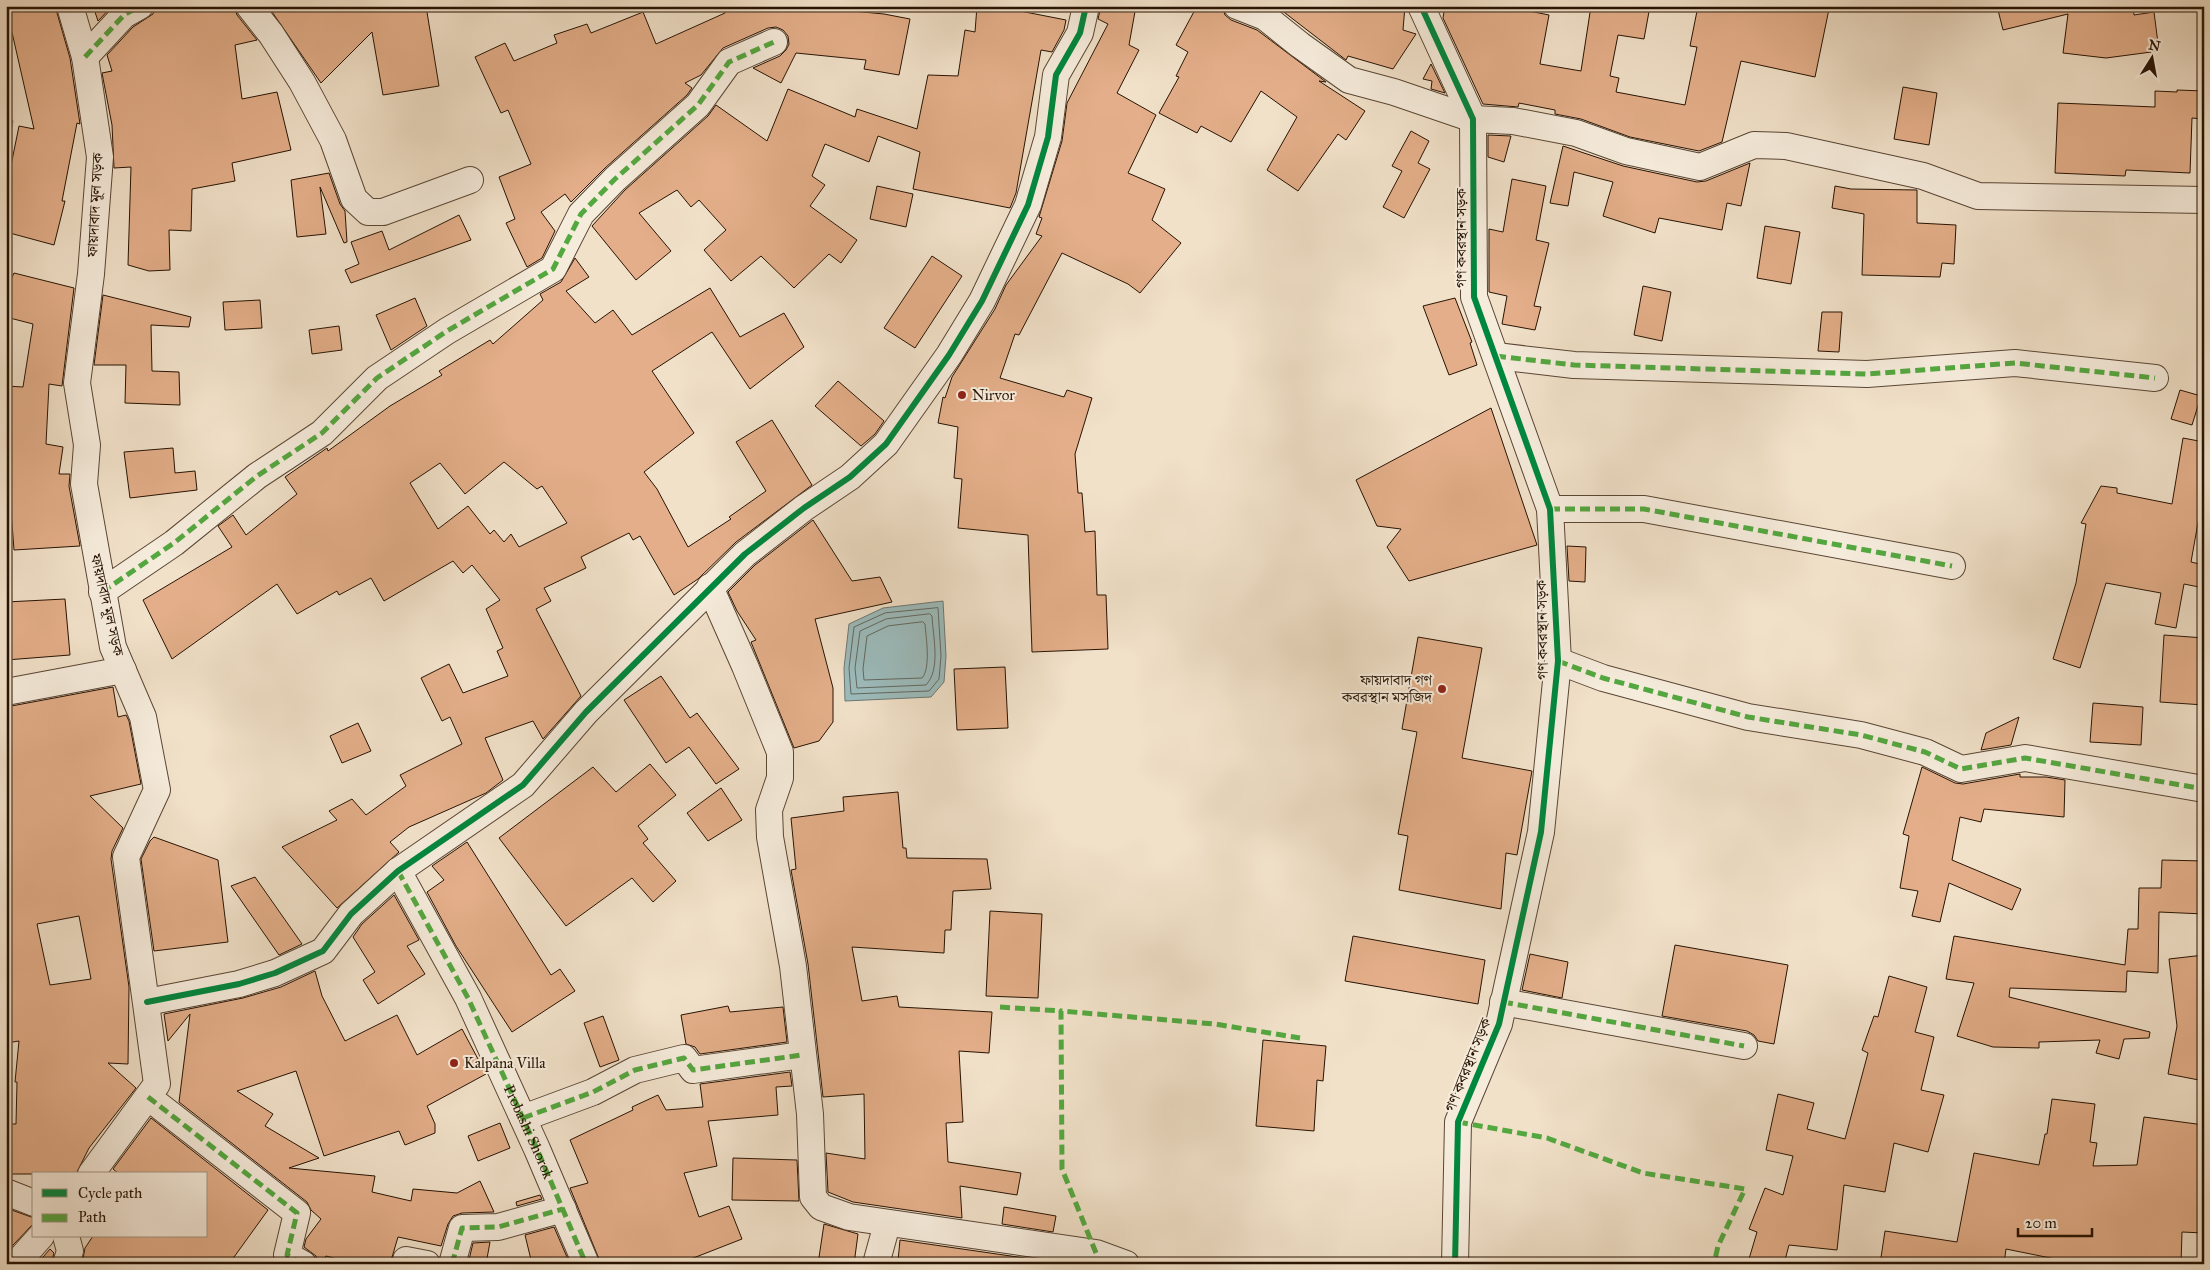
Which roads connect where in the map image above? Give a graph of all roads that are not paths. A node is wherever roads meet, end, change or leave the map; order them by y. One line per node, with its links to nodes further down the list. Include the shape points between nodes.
1 (70, 6): 8 (street, ফায়দাবাদ মূল সড়ক)
2 (140, 6): 8 (street, via 124,14)
3 (249, 6): 10 (street, via 302,82 333,140 354,200 368,212 383,212)
4 (1086, 6): 16 (street, via 1080,33 1056,75 1048,137 1028,205 982,301 949,355 886,444 850,477 745,554)
5 (1237, 6): 9 (street, via 1265,17 1349,80)
6 (1421, 6): 9 (street, গণ কবরস্থান সড়ক)
7 (774, 42): 17 (street, via 729,62 698,105 615,179 581,214 553,269 447,330 377,378 322,433 258,476 174,543)
8 (85, 57): 17 (street, ফায়দাবাদ মূল সড়ক, via 100,157 91,274 77,383 87,445 84,484)
9 (1473, 119): 11 (street, via 1513,121 1576,133 1626,150 1700,167 1754,146 1786,146 1923,176 1978,196); 12 (street, গণ কবরস্থান সড়ক, via 1474,297)
10 (470, 180)
11 (2204, 200)
12 (1496, 356): 13 (street, via 1574,365 1867,374 2015,363); 14 (street, গণ কবরস্থান সড়ক)
13 (2155, 378)
14 (1550, 509): 15 (street, via 1644,509); 18 (street, গণ কবরস্থান সড়ক)
15 (1952, 566)
16 (710, 587): 22 (street, via 586,712 523,785); 26 (street, via 780,752 780,778 769,810 770,837 792,966)
17 (102, 592): 19 (street, ফায়দাবাদ মূল সড়ক, via 114,647)
18 (1558, 661): 21 (street, via 1603,678 1748,717 1861,735 1916,750 1961,769 2025,758); 24 (street, গণ কবরস্থান সড়ক, via 1541,832)
19 (123, 670): 20 (street); 23 (street, ফায়দাবাদ মূল সড়ক, via 143,717 158,790 126,857)
20 (6, 692)
21 (2204, 789)
22 (398, 871): 23 (street, via 351,914 323,951 275,973 239,984); 28 (street, Probashi Shorok, via 468,998)
23 (147, 1002): 27 (street, ফায়দাবাদ মূল সড়ক, via 157,1084)
24 (1503, 1002): 25 (street); 45 (street, গণ কবরস্থান সড়ক, via 1499,1024 1458,1122)
25 (1744, 1046)
26 (802, 1054): 28 (street, via 693,1070 684,1058 635,1070 594,1092); 33 (street, via 810,1114 813,1197 821,1207 842,1215)
27 (148, 1097): 29 (street, ফায়দাবাদ মূল সড়ক); 38 (street, via 297,1213 287,1255)
28 (523, 1118): 32 (street, Probashi Shorok)
29 (92, 1172)
30 (6, 1192): 31 (street)
31 (32, 1202)
32 (563, 1209): 41 (street, via 498,1227 462,1228); 42 (street, Probashi Shorok)
33 (887, 1224): 43 (street); 44 (street, via 1096,1253)
34 (39, 1238): 36 (street)
35 (67, 1238): 37 (street, via 70,1251)
36 (20, 1264)
37 (66, 1264)
38 (303, 1264)
39 (406, 1264): 40 (street, via 406,1260)
40 (427, 1264)
41 (452, 1264)
42 (586, 1264)
43 (876, 1264)
44 (1126, 1264)
45 (1455, 1264)

